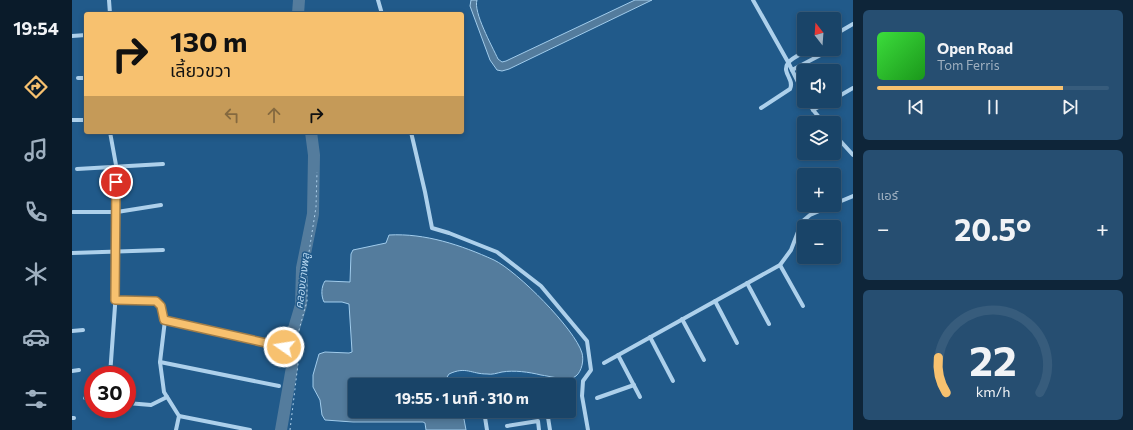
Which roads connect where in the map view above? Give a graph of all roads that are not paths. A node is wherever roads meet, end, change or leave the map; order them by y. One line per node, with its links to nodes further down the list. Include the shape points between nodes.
1 (109, 0): 4 (street)
2 (378, 0): 5 (street)
3 (753, 0): 12 (street)
4 (110, 12)
5 (381, 12)
6 (853, 24): 7 (street)
7 (841, 31)
8 (84, 35): 9 (street)
9 (72, 36)
10 (798, 56): 12 (street)
11 (819, 56): 13 (street)
12 (788, 62): 13 (street); 19 (street, via 785,69 790,79 790,89)
13 (792, 70): 16 (street)
14 (78, 78): 15 (street)
15 (84, 78)
16 (797, 80)
17 (853, 88): 18 (street)
18 (841, 94)
19 (761, 108)
20 (817, 108): 21 (street)
21 (813, 110): 22 (street)
22 (818, 116)
23 (72, 120): 24 (street)
24 (84, 120)
25 (110, 134): 30 (street)
26 (411, 134): 77 (street, via 432,228 497,252 541,286 587,341 591,370 583,381 582,396)
27 (841, 142): 28 (street)
28 (853, 156)
29 (163, 164): 30 (street)
30 (116, 167): 31 (street); 36 (street)
31 (77, 169)
32 (853, 196): 33 (street)
33 (841, 201)
34 (161, 205): 36 (street)
35 (73, 212): 36 (street)
36 (117, 212): 39 (street)
37 (817, 212): 41 (street, via 801,224 791,250)
38 (162, 250): 39 (street)
39 (116, 251): 40 (street); 43 (street)
40 (72, 253)
41 (780, 265): 42 (street); 45 (street)
42 (748, 283): 44 (street); 48 (street)
43 (115, 300): 47 (street, via 156,301 161,306); 58 (street)
44 (715, 301): 46 (street); 52 (street)
45 (803, 306)
46 (682, 319): 51 (street); 55 (street)
47 (164, 320): 53 (street); 56 (street)
48 (769, 324)
49 (83, 330): 50 (street)
50 (72, 331)
51 (650, 337): 54 (street); 61 (street)
52 (737, 342)
53 (284, 347)
54 (618, 355): 57 (street); 62 (street)
55 (704, 360)
56 (160, 362): 63 (street); 64 (street)
57 (604, 363)
58 (111, 366)
59 (72, 370): 60 (street)
60 (79, 370)
61 (673, 381)
62 (634, 385): 65 (street); 66 (street)
63 (279, 386)
64 (167, 397): 67 (street, via 151,406); 68 (street)
65 (640, 397)
66 (597, 398)
67 (136, 404)
68 (179, 416): 72 (street); 73 (street)
69 (485, 418): 74 (street)
70 (548, 418): 76 (street)
71 (507, 426): 75 (street, via 538,421)
72 (176, 430)
73 (250, 430)
74 (487, 430)
75 (540, 430)
76 (550, 430)
77 (588, 430)

